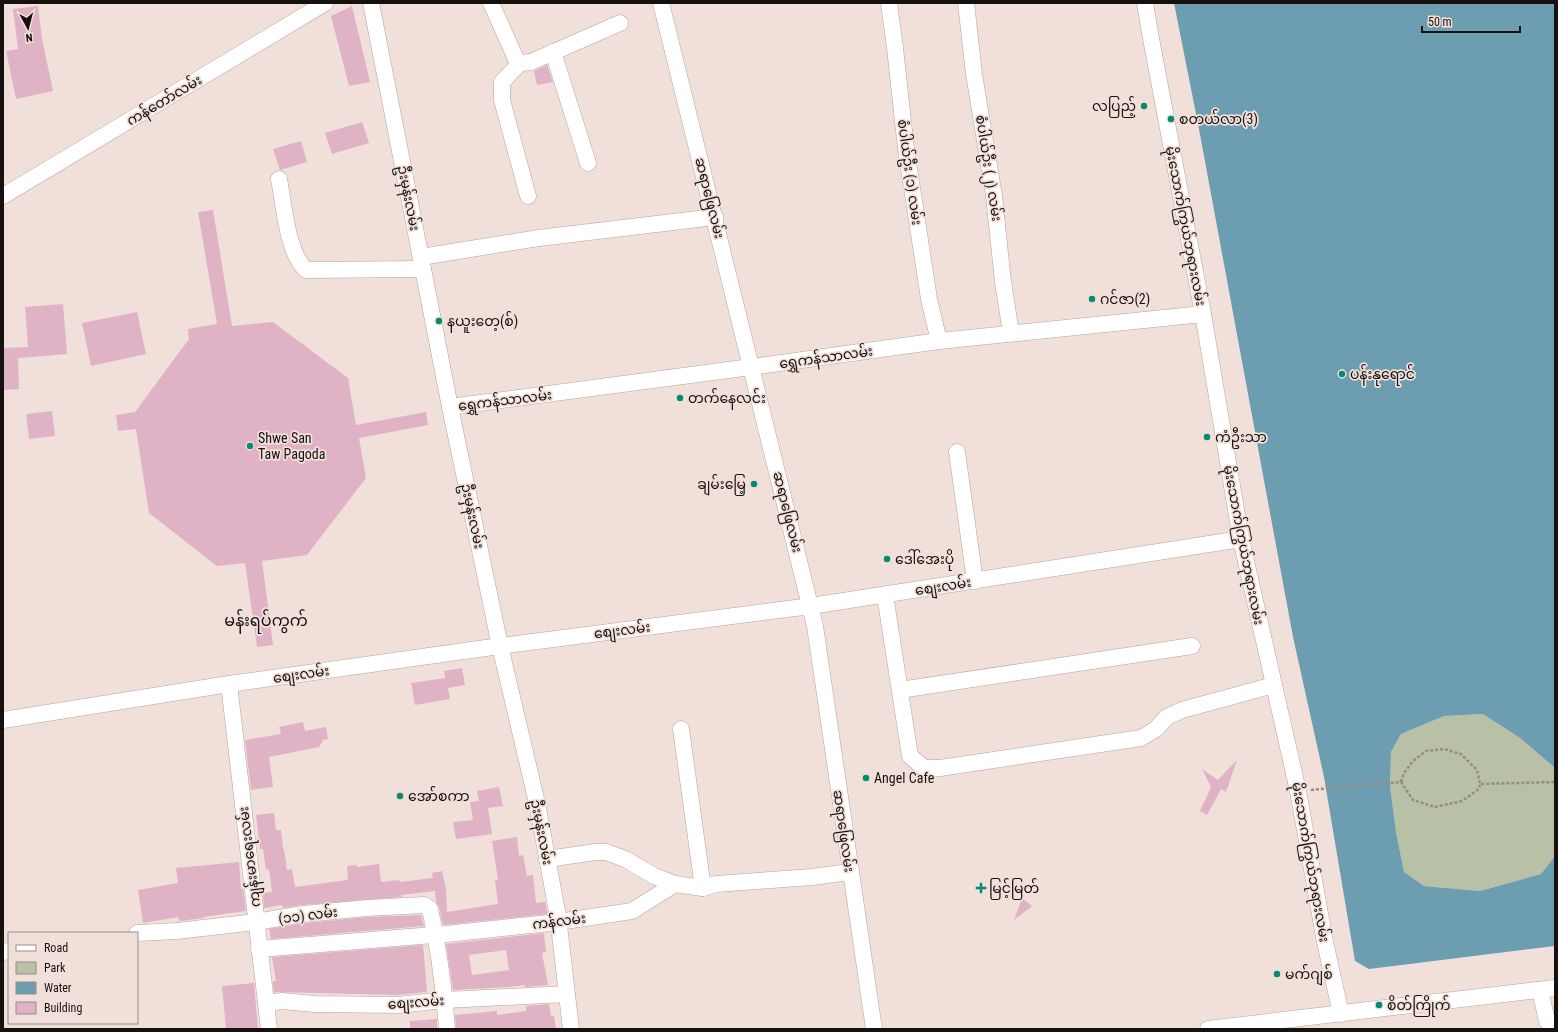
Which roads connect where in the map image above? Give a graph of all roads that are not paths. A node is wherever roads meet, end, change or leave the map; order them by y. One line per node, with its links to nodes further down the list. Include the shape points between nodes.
1 (325, 3): 13 (street, ကန်တော်လမ်း)
2 (371, 3): 16 (street, ဦးမှန်းလမ်း)
3 (491, 3): 10 (street)
4 (661, 3): 15 (street, ဆရာဖြေလမ်း)
5 (888, 3): 19 (street, စံပါယ်ဦး (၁) လမ်း, via 906,149 929,299)
6 (966, 3): 18 (street, စံပါယ်ဦး (၂) လမ်း)
7 (1146, 3): 17 (street, မိုးသောက်ကြွယ်ဘုရားလမ်း)
8 (620, 23): 9 (street)
9 (553, 52): 10 (street, via 531,62); 11 (street)
10 (520, 63): 14 (street, via 502,82 502,100)
11 (588, 163)
12 (279, 179): 16 (street, via 292,246 300,264 306,270)
13 (3, 196)
14 (528, 196)
15 (715, 217): 16 (street, via 539,238); 20 (street, ဆရာဖြေလမ်း)
16 (422, 263): 21 (street, ဦးမှန်းလမ်း)
17 (1203, 314): 18 (street, ‌ရွှေကန်သာလမ်း); 23 (street, မိုးသောက်ကြွယ်ဘုရားလမ်း)
18 (1011, 333): 19 (street, ‌ရွှေကန်သာလမ်း)
19 (939, 341): 20 (street, ‌ရွှေကန်သာလမ်း)
20 (751, 367): 21 (street, ‌ရွှေကန်သာလမ်း); 26 (street, ဆရာဖြေလမ်း)
21 (450, 407): 27 (street, ဦးမှန်းလမ်း)
22 (957, 452): 24 (street)
23 (1241, 539): 24 (street, စျေးလမ်း); 30 (street, မိုးသောက်ကြွယ်ဘုရားလမ်း)
24 (975, 581): 25 (street, စျေးလမ်း)
25 (885, 595): 26 (street, စျေးလမ်း); 31 (street)
26 (811, 606): 27 (street, စျေးလမ်း); 35 (street, ဆရာဖြေလမ်း, via 824,680)
27 (500, 646): 29 (street, စျေးလမ်း); 34 (street, ဦးမှန်းလမ်း, via 537,803)
28 (1192, 646): 31 (street)
29 (229, 684): 32 (street, စျေးလမ်း); 38 (street, ကျန်းမာရေးလမ်း)
30 (1274, 685): 31 (street, via 1182,710 1167,717 1156,729 1141,738 924,768 910,756); 47 (street, မိုးသောက်ကြွယ်ဘုရားလမ်း, via 1298,791 1325,942)
31 (900, 690)
32 (3, 720)
33 (681, 729): 37 (street)
34 (547, 859): 36 (street, via 606,852); 39 (street, ဦးမှန်းလမ်း)
35 (850, 872): 37 (street, via 812,878 716,884); 51 (street, ဆရာဖြေလမ်း)
36 (675, 884): 37 (street); 39 (street, ကန်လမ်း, via 632,911)
37 (703, 888)
38 (256, 922): 40 (street, (၁၁) လမ်း); 41 (street, (၁၁) လမ်း, via 303,914 424,905 430,909); 42 (street, ကျန်းမာရေးလမ်း)
39 (558, 922): 41 (street, ကန်လမ်း); 44 (street, ဦးမှန်းလမ်း)
40 (138, 933)
41 (436, 935): 42 (street, ကန်လမ်း); 45 (street)
42 (259, 949): 46 (street, ကျန်းမာရေးလမ်း)
43 (1548, 989): 47 (street); 53 (street, via 1547,1021)
44 (566, 994): 45 (street, စျေးလမ်း); 50 (street, ဦးမှန်းလမ်း)
45 (445, 1000): 46 (street, စျေးလမ်း, via 398,1005 282,1001); 49 (street)
46 (266, 1003): 48 (street, ကျန်းမာရေးလမ်း)
47 (1341, 1014): 52 (street)
48 (269, 1029)
49 (447, 1029)
50 (570, 1029)
51 (874, 1029)
52 (1208, 1029)
53 (1554, 1029)

